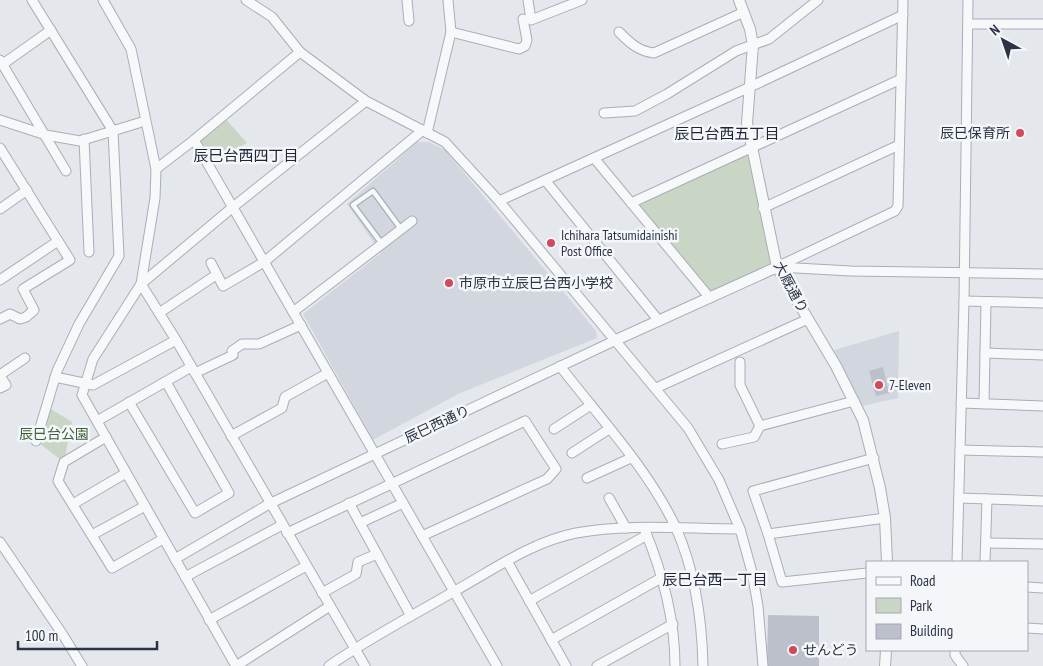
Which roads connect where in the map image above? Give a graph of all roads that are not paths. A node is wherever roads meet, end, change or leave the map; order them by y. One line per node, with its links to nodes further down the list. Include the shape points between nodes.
1 (32, 0): 18 (street)
2 (103, 0): 29 (street, via 131,49)
3 (246, 0): 22 (street, via 272,16)
4 (407, 0): 15 (street)
5 (448, 0): 19 (street)
6 (528, 0): 7 (street, via 531,20)
7 (582, 0)
8 (739, 0): 12 (street, 大厩通り)
9 (818, 0): 21 (street, via 768,40)
10 (903, 0): 13 (street)
11 (968, 0): 16 (street)
12 (744, 12): 20 (street, via 654,53 633,46); 21 (street, 大厩通り)
13 (902, 15): 24 (street); 25 (street)
14 (523, 19): 19 (street, via 527,40 525,46 518,49)
15 (409, 21)
16 (968, 24): 17 (street); 56 (street)
17 (1043, 24)
18 (51, 30): 23 (street); 30 (street)
19 (451, 32): 31 (street)
20 (619, 32)
21 (753, 45): 25 (street, 大厩通り); 27 (street, via 736,51 635,111)
22 (300, 52): 26 (street); 34 (street)
23 (1, 62): 32 (street)
24 (901, 79): 35 (street); 37 (street)
25 (750, 87): 37 (street, 大厩通り, via 747,123); 38 (street)
26 (366, 101): 31 (street); 45 (street)
27 (604, 112)
28 (0, 120): 32 (street)
29 (145, 121): 30 (street); 39 (street)
30 (113, 130): 33 (street); 81 (street, via 119,256 79,324)
31 (425, 132): 43 (street, via 445,142); 53 (street)
32 (46, 135): 33 (street); 40 (street)
33 (84, 139): 52 (street)
34 (194, 140): 39 (street); 45 (street)
35 (899, 145): 46 (street); 55 (street, via 898,206 895,212)
36 (0, 148): 42 (street)
37 (752, 148): 44 (street); 46 (street, 大厩通り)
38 (594, 158): 41 (street); 44 (street)
39 (156, 169): 60 (street, via 155,198)
40 (66, 171)
41 (545, 180): 43 (street); 69 (street)
42 (27, 190): 47 (street); 50 (street)
43 (499, 201): 72 (street)
44 (632, 203): 61 (street)
45 (233, 207): 53 (street); 60 (street)
46 (764, 208): 55 (street, 大厩通り)
47 (0, 209)
48 (412, 221): 49 (street)
49 (401, 229): 51 (street); 51 (lane, via 373,191 354,205)
50 (58, 241): 59 (street); 67 (street, via 70,260 23,289 34,310 20,319 10,314)
51 (382, 244): 65 (street)
52 (89, 252)
53 (264, 262): 58 (street, via 223,286); 65 (street)
54 (211, 263): 58 (street)
55 (777, 267): 56 (street); 61 (street, 辰巳西通り); 68 (street, 大厩通り)
56 (964, 273): 57 (street); 62 (street)
57 (1043, 274)
58 (216, 275): 66 (street)
59 (0, 280)
60 (141, 284): 66 (street); 83 (street, via 93,358)
61 (710, 298): 69 (street, 辰巳西通り)
62 (964, 301): 63 (street); 88 (street)
63 (986, 302): 64 (street); 73 (street)
64 (1043, 303)
65 (293, 312): 70 (street)
66 (159, 313): 71 (street)
67 (0, 319)
68 (808, 319): 85 (street); 86 (street, 大厩通り)
69 (659, 321): 72 (street, 辰巳西通り)
70 (301, 326): 78 (street, via 259,344 242,344 232,351 233,355); 79 (street)
71 (176, 340): 78 (street); 83 (street, via 93,384)
72 (616, 340): 77 (street, 辰巳西通り); 85 (street)
73 (985, 353): 74 (street); 89 (street)
74 (1043, 355)
75 (25, 358): 80 (street)
76 (740, 362): 93 (street, via 740,385)
77 (560, 366): 90 (street); 103 (street, 辰巳西通り)
78 (193, 370): 82 (street); 96 (street)
79 (328, 373): 96 (street, via 285,397 282,408); 103 (street)
80 (0, 376): 84 (street, via 6,385)
81 (55, 377): 83 (street); 98 (street)
82 (166, 382): 87 (street); 87 (street, via 229,493 204,508 195,512)
83 (86, 384): 92 (street, via 82,395)
84 (0, 388)
85 (656, 388): 123 (street, via 720,480)
86 (854, 401): 93 (street); 105 (street, 大厩通り)
87 (129, 402): 92 (street)
88 (961, 403): 89 (street); 100 (street)
89 (984, 404): 91 (street)
90 (590, 405): 94 (street); 95 (street)
91 (1043, 406)
92 (97, 421): 97 (street)
93 (760, 426): 99 (street, via 754,437)
94 (554, 429)
95 (610, 429): 102 (street); 104 (street)
96 (231, 436): 116 (street)
97 (106, 437): 106 (street); 115 (street, via 64,462 58,481)
98 (36, 441)
99 (722, 444)
100 (960, 450): 101 (street); 110 (street)
101 (1043, 452)
102 (572, 453)
103 (374, 454): 108 (street); 116 (street, 辰巳西通り)
104 (631, 458): 107 (street); 121 (street, via 649,480)
105 (874, 458): 118 (street, 大厩通り); 125 (street, via 753,492)
106 (126, 472): 115 (street); 117 (street)
107 (587, 478)
108 (391, 483): 113 (street); 114 (street); 127 (street, via 525,421 556,469 547,479)
109 (609, 498): 120 (street)
110 (959, 498): 111 (street); 136 (street)
111 (987, 498): 112 (street); 130 (street)
112 (1043, 501)
113 (349, 503): 119 (street); 122 (street)
114 (403, 503): 119 (street); 127 (street)
115 (73, 504): 126 (street)
116 (269, 504): 122 (street); 133 (street, 辰巳西通り)
117 (145, 506): 126 (street); 128 (street)
118 (885, 518): 125 (street); 135 (street, 大厩通り)
119 (360, 523): 132 (street)
120 (626, 528): 124 (street); 134 (street, via 556,538)
121 (676, 528): 123 (street); 124 (street); 165 (street, via 698,607)
122 (285, 529): 138 (street); 140 (street)
123 (740, 529): 166 (street, via 758,606)
124 (646, 532): 141 (street); 146 (street)
125 (768, 534): 139 (street, via 782,582)
126 (92, 535): 128 (street, via 112,568)
127 (422, 536): 144 (street)
128 (163, 539): 133 (street)
129 (0, 542): 157 (street)
130 (986, 543): 131 (street); 137 (street)
131 (1043, 544)
132 (377, 554): 145 (street, via 358,562 356,574); 148 (street)
133 (175, 559): 140 (street)
134 (507, 561): 144 (street); 146 (street)
135 (887, 561)
136 (957, 561)
137 (985, 561)
138 (306, 566): 145 (street); 149 (street)
139 (866, 573)
140 (185, 577): 149 (street)
141 (661, 578): 150 (street); 153 (street)
142 (1028, 587): 143 (street)
143 (1043, 588)
144 (454, 592): 148 (street); 161 (street)
145 (322, 593): 147 (street)
146 (529, 601): 153 (street)
147 (330, 606): 154 (street); 158 (street)
148 (411, 616): 154 (street)
149 (209, 620): 158 (street)
150 (672, 624): 163 (street); 164 (street)
151 (1028, 628): 152 (street)
152 (1043, 629)
153 (551, 640): 162 (street)
154 (355, 648): 159 (street); 160 (street)
155 (886, 651): 167 (street)
156 (955, 651): 168 (street)
157 (82, 666)
158 (236, 666)
159 (329, 666)
160 (365, 666)
161 (497, 666)
162 (566, 666)
163 (597, 666)
164 (675, 666)
165 (703, 666)
166 (763, 666)
167 (885, 666)
168 (963, 666)

